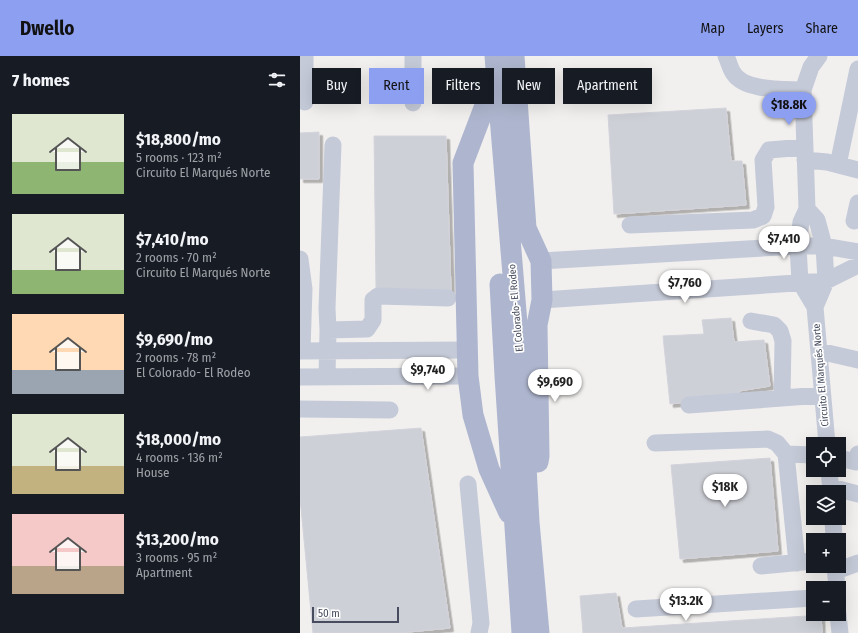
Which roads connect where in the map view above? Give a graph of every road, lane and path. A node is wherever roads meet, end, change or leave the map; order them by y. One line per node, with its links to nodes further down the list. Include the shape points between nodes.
1 (305, 56): 12 (street)
2 (413, 56): 8 (street)
3 (486, 56): 9 (main road, El Colorado- El Rodeo)
4 (495, 56): 58 (main road, El Colorado- El Rodeo, via 521,372)
5 (514, 56): 27 (main road, via 526,228)
6 (726, 56): 11 (street, via 740,80 752,86)
7 (819, 56): 11 (street, Circuito El Marqués Norte, via 811,67)
8 (413, 68)
9 (487, 68)
10 (858, 69): 17 (street)
11 (803, 90): 16 (street, Circuito El Marqués Norte)
12 (305, 102)
13 (486, 104): 36 (main road, via 463,163)
14 (490, 104): 59 (main road, El Colorado- El Rodeo)
15 (333, 145): 35 (street)
16 (805, 154): 17 (street); 20 (street, Circuito El Marqués Norte); 22 (street, via 769,150 763,160 766,207 763,216 752,220)
17 (838, 165): 18 (street)
18 (858, 170)
19 (858, 203): 21 (street)
20 (807, 209): 23 (street, Circuito El Marqués Norte, via 801,222); 24 (street, Circuito El Marqués Norte, via 818,220)
21 (854, 221)
22 (630, 225)
23 (798, 246): 24 (street); 27 (street); 30 (street, Circuito El Marqués Norte)
24 (824, 246): 25 (street); 29 (street, Circuito El Marqués Norte)
25 (858, 252)
26 (300, 259): 37 (street, via 304,289)
27 (541, 261): 32 (main road)
28 (858, 265): 29 (street)
29 (826, 281): 30 (street); 33 (street, Circuito El Marqués Norte)
30 (800, 282): 32 (street); 33 (street, Circuito El Marqués Norte)
31 (448, 298): 35 (street, via 378,296 373,300 373,320 367,329)
32 (542, 300): 58 (main road, via 537,325 539,456)
33 (815, 307): 39 (street, Circuito El Marqués Norte)
34 (751, 321): 45 (street, via 774,325 780,332 783,341)
35 (328, 330): 38 (street)
36 (468, 350): 38 (street); 42 (main road)
37 (301, 351): 38 (street)
38 (328, 351): 41 (street)
39 (819, 351): 40 (street); 44 (street, Circuito El Marqués Norte)
40 (858, 360)
41 (328, 376): 42 (street); 43 (street)
42 (468, 376): 59 (main road, via 473,415 489,469)
43 (300, 377)
44 (822, 395): 45 (street); 49 (street, Circuito El Marqués Norte)
45 (782, 398): 46 (street)
46 (689, 405)
47 (300, 409): 48 (street)
48 (390, 410)
49 (826, 437)
50 (655, 443): 51 (street, via 768,439 777,443)
51 (786, 454): 52 (street); 60 (street)
52 (806, 455)
53 (846, 459): 54 (street)
54 (857, 460)
55 (468, 484): 67 (street, via 481,623)
56 (846, 492): 57 (street)
57 (858, 494)
58 (528, 497): 69 (main road, El Colorado- El Rodeo)
59 (514, 524): 68 (main road, El Colorado- El Rodeo)
60 (805, 562): 62 (street)
61 (858, 564): 63 (street)
62 (761, 566)
63 (846, 566)
64 (806, 598): 65 (street)
65 (636, 609)
66 (839, 621): 70 (street)
67 (479, 633)
68 (522, 633)
69 (538, 633)
70 (840, 633)

